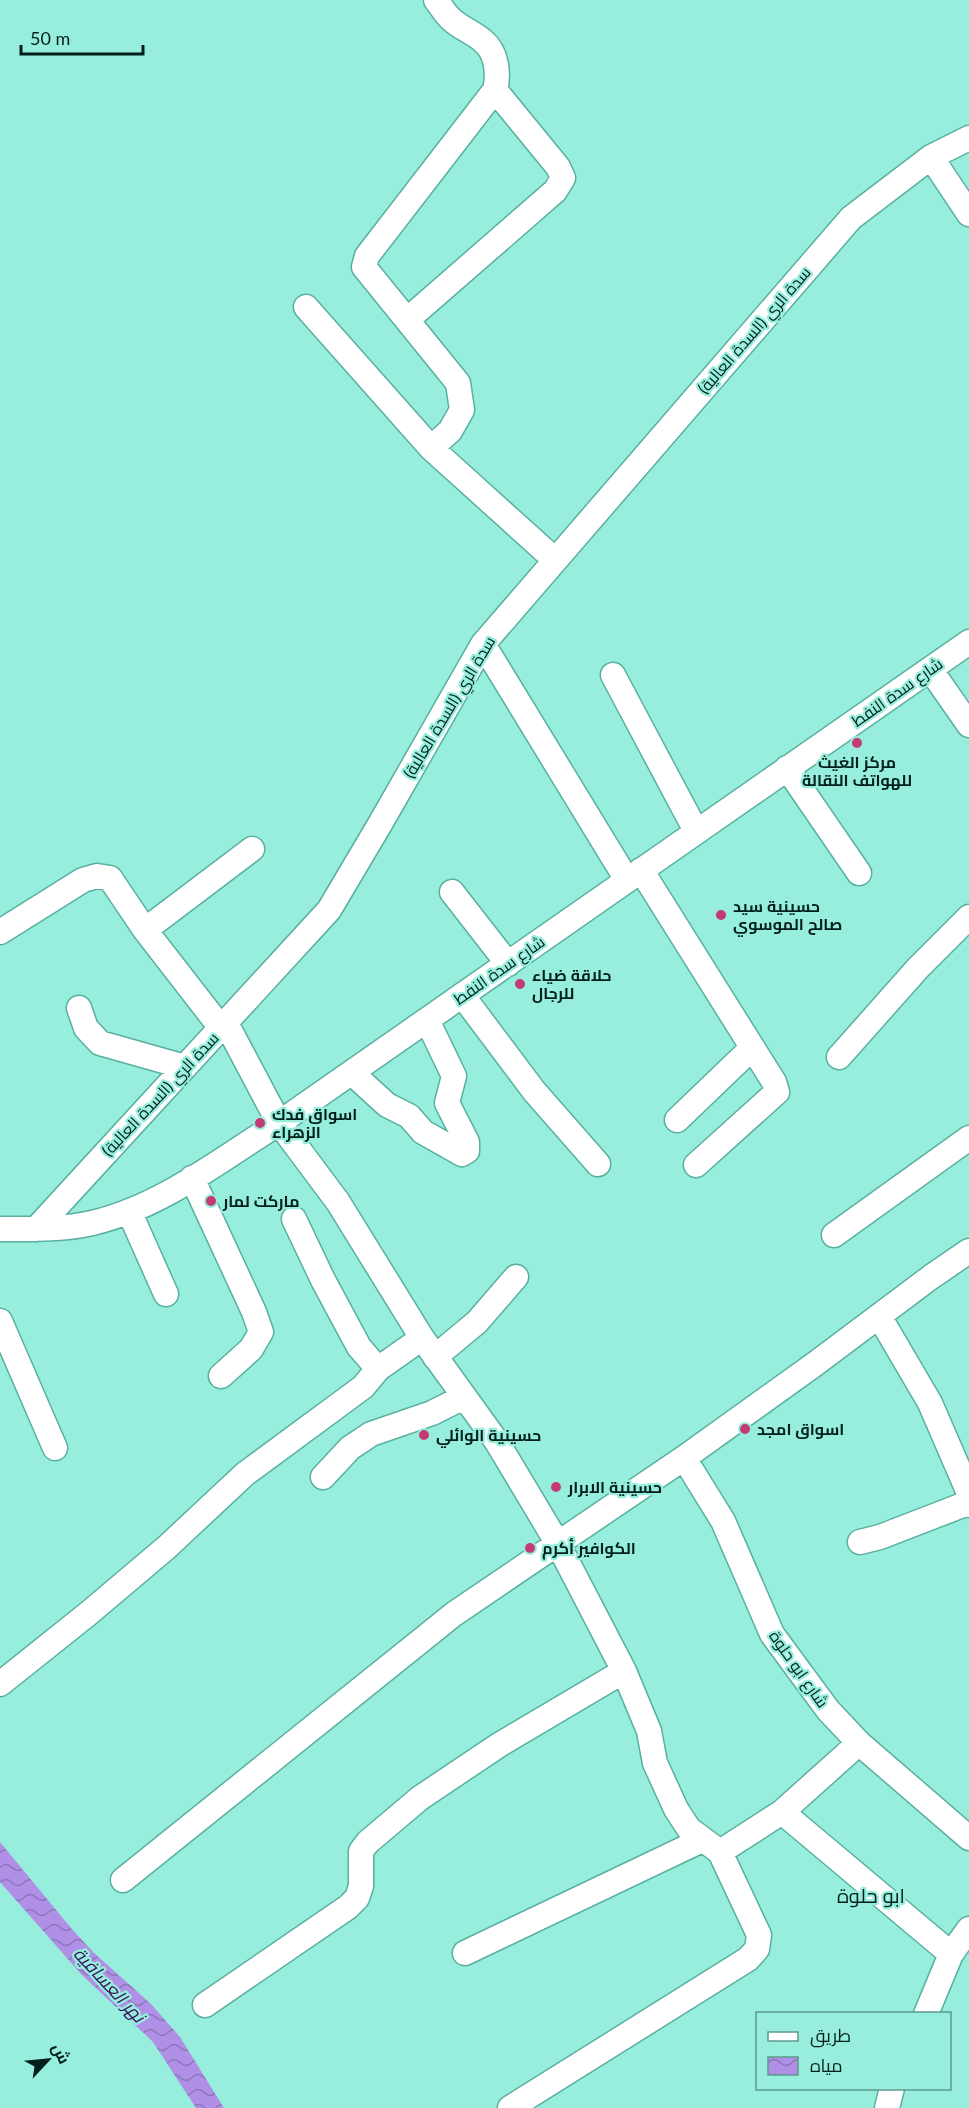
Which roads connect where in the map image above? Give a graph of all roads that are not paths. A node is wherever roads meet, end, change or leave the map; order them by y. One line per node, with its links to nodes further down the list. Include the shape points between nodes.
1 (436, 0): 2 (street, via 450,19 485,42 498,72)
2 (495, 90): 7 (street, via 367,256 364,267); 7 (street, via 563,178 555,191)
3 (969, 138): 4 (street, سدة الري (السدة العالية))
4 (931, 157): 5 (street); 9 (street, سدة الري (السدة العالية), via 851,218)
5 (969, 214)
6 (306, 306): 8 (street)
7 (407, 320): 8 (street, via 458,383 460,393 459,418)
8 (431, 448): 9 (street)
9 (555, 560): 11 (street, سدة الري (السدة العالية))
10 (969, 642): 12 (street, شارع سدة النفط)
11 (483, 644): 19 (street); 28 (street, سدة الري (السدة العالية), via 329,910)
12 (930, 669): 14 (street); 15 (street, شارع سدة النفط)
13 (613, 675): 16 (street)
14 (969, 725)
15 (787, 768): 16 (street, شارع سدة النفط); 18 (street)
16 (696, 831): 19 (street, شارع سدة النفط)
17 (252, 849): 22 (street)
18 (859, 873)
19 (634, 875): 24 (street, شارع سدة النفط); 29 (street)
20 (452, 892): 24 (street)
21 (969, 917): 30 (street)
22 (145, 930): 23 (street, via 110,878 97,876 83,880); 28 (street)
23 (0, 932)
24 (508, 963): 25 (street, شارع سدة النفط)
25 (462, 995): 27 (street, شارع سدة النفط); 36 (street, via 534,1091)
26 (79, 1008): 31 (street, via 86,1028 100,1043)
27 (427, 1020): 32 (street, شارع سدة النفط); 32 (street, via 454,1076 447,1103 467,1142 467,1151 462,1154 423,1132 409,1116 387,1105)
28 (224, 1026): 31 (street, سدة الري (السدة العالية)); 34 (street)
29 (752, 1048): 33 (street); 37 (street, via 777,1092)
30 (839, 1057)
31 (185, 1067): 42 (street, سدة الري (السدة العالية))
32 (352, 1073): 34 (street, شارع سدة النفط)
33 (677, 1120)
34 (279, 1123): 38 (street, شارع سدة النفط); 49 (street, via 338,1202)
35 (969, 1138): 43 (street)
36 (598, 1164)
37 (696, 1165)
38 (192, 1178): 39 (street, شارع سدة النفط); 51 (street, via 261,1332 251,1349)
39 (129, 1211): 42 (street, شارع سدة النفط, via 91,1223); 46 (street)
40 (294, 1219): 50 (street, via 359,1347)
41 (0, 1229): 42 (street, شارع سدة النفط)
42 (36, 1229)
43 (834, 1235)
44 (969, 1251): 47 (street)
45 (516, 1276): 49 (street, via 477,1322)
46 (166, 1294)
47 (879, 1316): 54 (street); 56 (street, via 930,1403)
48 (0, 1321): 53 (street)
49 (429, 1347): 50 (street); 52 (street)
50 (378, 1369): 61 (street, via 363,1387 245,1474 167,1547)
51 (221, 1376)
52 (464, 1397): 55 (street, via 432,1413 371,1434 350,1448); 59 (street)
53 (55, 1448)
54 (684, 1458): 59 (street); 62 (street, شارع ابو حلوة, via 723,1521 772,1634 828,1710)
55 (323, 1477)
56 (969, 1491): 57 (street)
57 (969, 1504): 58 (street)
58 (860, 1542)
59 (558, 1544): 60 (street); 66 (street, via 454,1614)
60 (624, 1671): 65 (street, via 649,1731 655,1763 676,1809 689,1829); 70 (street, via 499,1745 420,1798 361,1851 361,1886 348,1907)
61 (0, 1684)
62 (859, 1743): 63 (street); 64 (street, شارع ابو حلوة)
63 (782, 1812): 65 (street); 69 (street)
64 (969, 1838)
65 (711, 1846): 68 (street); 73 (street, via 759,1935 757,1949 700,1990)
66 (123, 1880)
67 (969, 1929): 69 (street)
68 (465, 1953)
69 (951, 1954): 71 (street)
70 (205, 2005)
71 (926, 2012)
72 (892, 2090): 74 (street)
73 (510, 2108)
74 (887, 2108)

